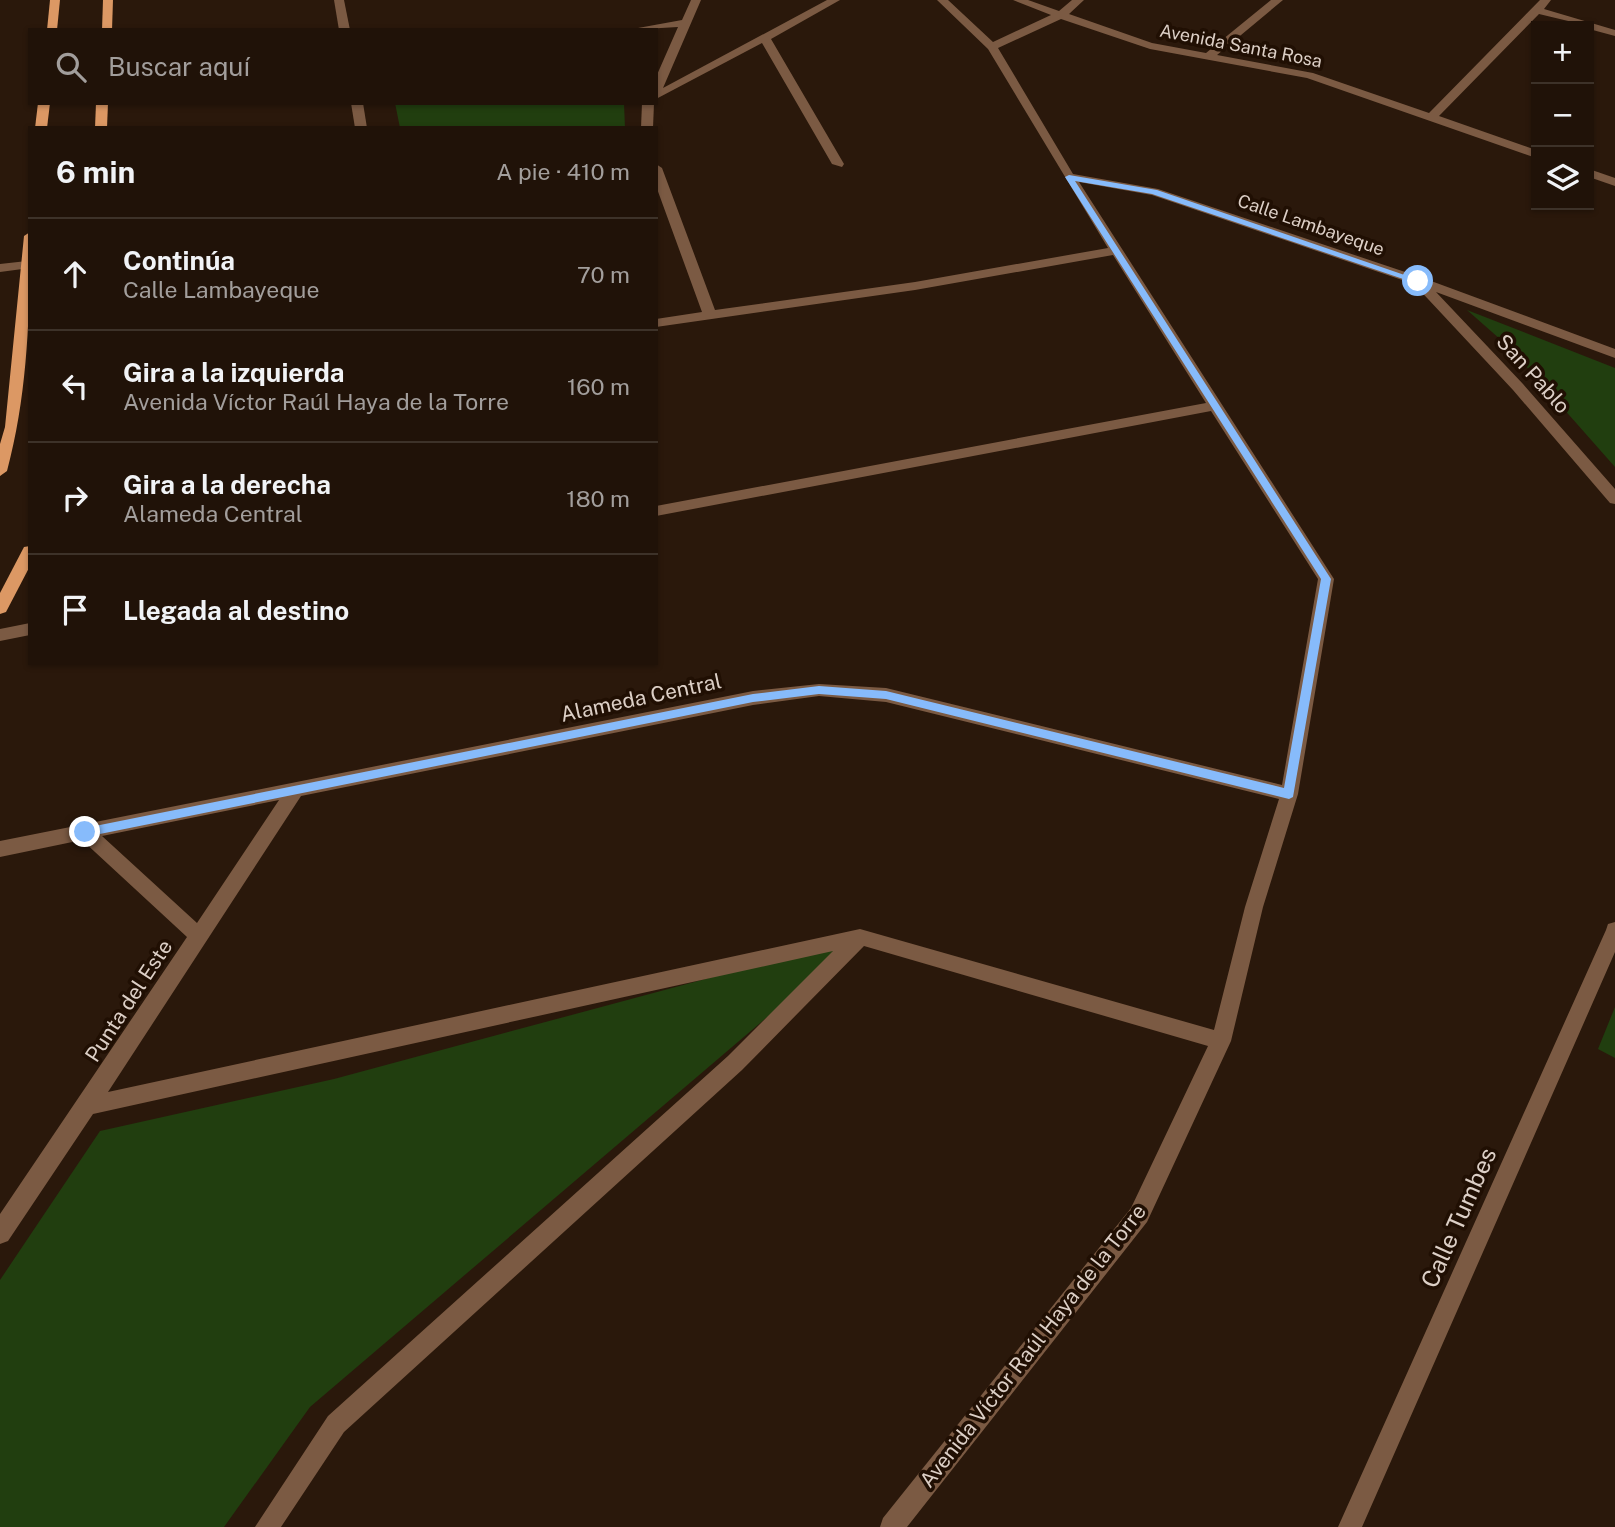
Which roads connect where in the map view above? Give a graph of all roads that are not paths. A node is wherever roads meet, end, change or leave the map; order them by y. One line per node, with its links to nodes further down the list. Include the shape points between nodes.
1 (55, 0): 14 (main road)
2 (108, 0): 15 (main road)
3 (340, 0): 16 (street)
4 (696, 0): 13 (street)
5 (835, 0): 19 (street)
6 (942, 0): 20 (street, Avenida Víctor Raúl Haya de la Torre)
7 (1018, 0): 12 (street, Avenida Santa Rosa)
8 (1079, 0): 12 (street)
9 (1278, 0): 21 (street)
10 (1546, 0): 11 (street)
11 (1537, 9): 18 (street); 28 (street)
12 (1062, 14): 20 (street); 21 (street, Avenida Santa Rosa, via 1150,46)
13 (686, 23): 17 (street); 22 (street)
14 (52, 28)
15 (107, 28)
16 (345, 28)
17 (647, 28)
18 (1615, 33)
19 (764, 37): 23 (street); 34 (street)
20 (992, 47): 37 (street, Avenida Víctor Raúl Haya de la Torre)
21 (1210, 55): 28 (street, Avenida Santa Rosa, via 1309,75)
22 (658, 86)
23 (658, 95)
24 (44, 105): 29 (main road)
25 (102, 105): 30 (main road)
26 (357, 105): 31 (street)
27 (648, 105): 32 (street)
28 (1432, 117): 33 (street, Avenida Santa Rosa)
29 (41, 126)
30 (101, 126)
31 (361, 126)
32 (647, 126)
33 (1531, 152)
34 (838, 164)
35 (658, 173): 44 (street)
36 (1594, 175): 38 (street)
37 (1069, 177): 39 (street, Avenida Víctor Raúl Haya de la Torre); 43 (street, Calle Lambayeque, via 1154,192)
38 (1615, 182)
39 (1116, 251): 44 (street); 47 (street, Avenida Víctor Raúl Haya de la Torre)
40 (28, 255): 41 (main road)
41 (27, 265): 42 (street); 48 (main road)
42 (0, 268)
43 (1418, 281): 46 (street, Calle Lambayeque); 50 (street, San Pablo)
44 (710, 316): 45 (street)
45 (658, 323)
46 (1615, 354)
47 (1215, 406): 51 (street); 57 (street, Avenida Víctor Raúl Haya de la Torre, via 1326,579)
48 (6, 428): 49 (main road)
49 (0, 471)
50 (1615, 499)
51 (658, 511)
52 (28, 555): 53 (main road)
53 (0, 608)
54 (28, 629): 55 (street)
55 (0, 635)
56 (294, 792): 57 (street, Alameda Central, via 753,698 819,690 886,695); 58 (street, Alameda Central); 61 (street, Punta del Este)
57 (1289, 794): 63 (street, Avenida Víctor Raúl Haya de la Torre, via 1254,907)
58 (85, 832): 59 (street, Alameda Central); 61 (street)
59 (0, 849)
60 (1615, 930): 68 (street, Calle Tumbes)
61 (199, 936): 64 (street, Punta del Este)
62 (861, 937): 63 (street); 64 (street); 66 (street, via 735,1063 337,1424)
63 (1221, 1041): 67 (street, Avenida Víctor Raúl Haya de la Torre, via 1139,1215)
64 (87, 1105): 65 (street, Punta del Este)
65 (0, 1233)
66 (267, 1527)
67 (892, 1527)
68 (1350, 1527)

